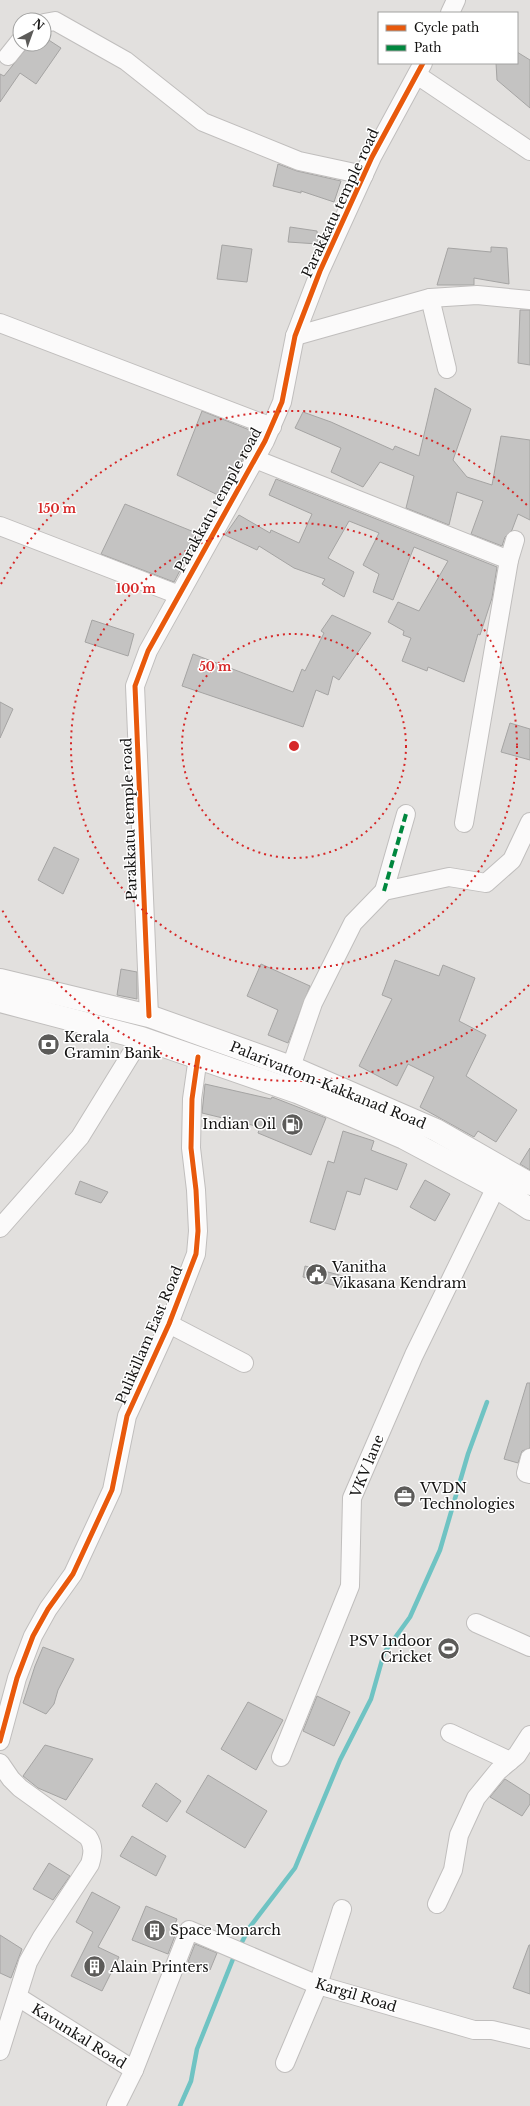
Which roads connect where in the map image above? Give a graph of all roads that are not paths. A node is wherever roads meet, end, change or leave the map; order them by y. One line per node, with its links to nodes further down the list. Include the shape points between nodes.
1 (456, 0): 2 (street)
2 (450, 12)
3 (52, 22): 8 (street, via 126,61 202,122 299,161)
4 (12, 51): 5 (street)
5 (8, 56)
6 (420, 69): 7 (street); 8 (street, Parakkatu temple road)
7 (530, 151)
8 (364, 175): 12 (street, Parakkatu temple road, via 320,271)
9 (430, 298): 10 (street, via 477,295); 12 (street); 13 (street)
10 (530, 300)
11 (0, 323): 14 (street)
12 (295, 336): 14 (street, Parakkatu temple road, via 282,402)
13 (447, 369)
14 (272, 427): 15 (street, Parakkatu temple road)
15 (255, 460): 18 (street); 19 (street, Parakkatu temple road)
16 (0, 526): 19 (street)
17 (515, 540): 18 (street)
18 (509, 560): 22 (street)
19 (179, 595): 26 (street, Parakkatu temple road, via 148,651 135,686)
20 (406, 814): 23 (street)
21 (530, 822): 23 (street, via 512,860 486,883 448,876)
22 (464, 823)
23 (384, 891): 29 (street, via 353,923 312,1003)
24 (0, 980): 26 (main road, Palarivattom-Kakkanad Road)
25 (0, 1001): 27 (main road)
26 (149, 1016): 29 (main road, Palarivattom-Kakkanad Road)
27 (141, 1038): 28 (main road); 34 (street, via 80,1137)
28 (198, 1057): 30 (main road); 35 (street, Pulikillam East Road, via 192,1099 191,1148 198,1243)
29 (290, 1067): 30 (main road, Palarivattom-Kakkanad Road)
30 (316, 1089): 31 (main road, Palarivattom-Kakkanad Road, via 436,1130); 32 (main road)
31 (530, 1184)
32 (496, 1186): 33 (main road); 44 (street, VKV lane, via 414,1355 352,1498 350,1586)
33 (530, 1209)
34 (0, 1228)
35 (169, 1324): 36 (street); 43 (street, Pulikillam East Road, via 127,1416 112,1490 73,1574 33,1636 17,1678)
36 (244, 1363)
37 (530, 1458): 38 (street, via 526,1473)
38 (530, 1474)
39 (476, 1623): 40 (street)
40 (530, 1647)
41 (450, 1733): 45 (street)
42 (530, 1735): 45 (street)
43 (0, 1740)
44 (281, 1757)
45 (510, 1761): 47 (street, via 498,1771 476,1798 459,1835 453,1870)
46 (0, 1763): 51 (street, via 20,1788 88,1837 93,1851 90,1864 32,1955)
47 (437, 1904)
48 (342, 1909): 50 (street)
49 (189, 1930): 50 (street, Kargil Road); 55 (street, Kavunkal Road)
50 (318, 1985): 52 (street, Kargil Road, via 474,2030 492,2030); 54 (street)
51 (18, 1997): 53 (street); 55 (street, Kavunkal Road)
52 (530, 2039)
53 (0, 2051)
54 (285, 2063)
55 (134, 2070): 56 (street)
56 (116, 2106)

